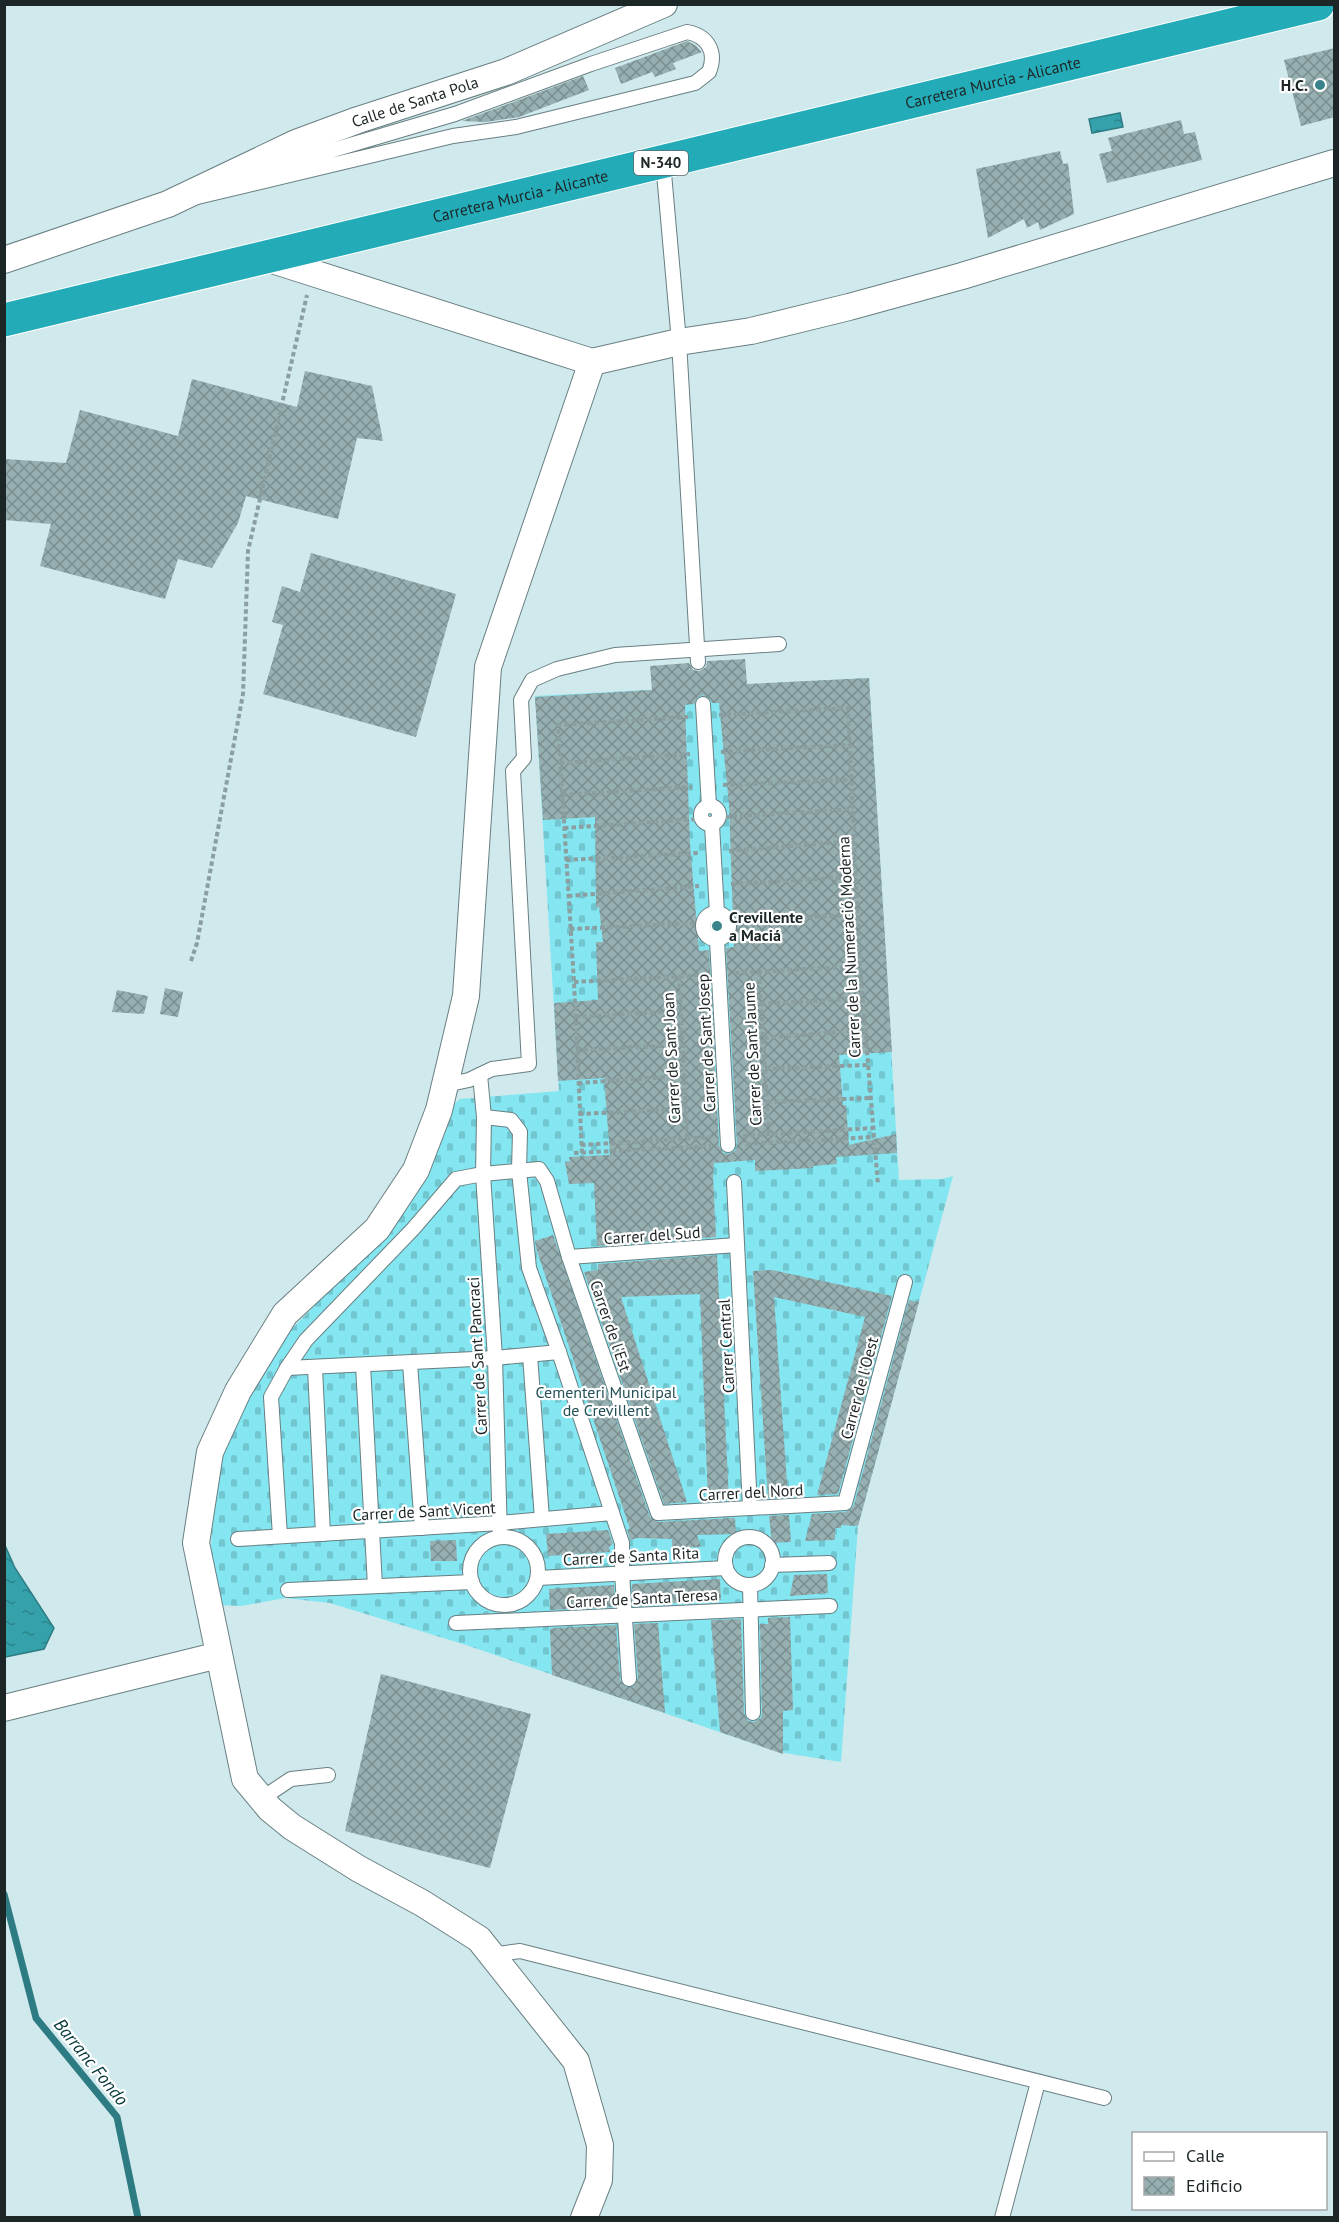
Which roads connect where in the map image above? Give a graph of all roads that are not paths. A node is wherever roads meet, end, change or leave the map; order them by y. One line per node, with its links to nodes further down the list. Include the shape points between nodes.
1 (664, 4): 5 (street, Calle de Santa Pola, via 506,72 296,143)
2 (1318, 4): 3 (highway, Carretera Murcia - Alicante / N-340)
3 (663, 162): 6 (highway, Carretera Murcia - Alicante / N-340); 9 (lane)
4 (1335, 162): 9 (street, via 861,304 751,331)
5 (168, 204): 5 (lane, via 453,136 516,128 695,83 709,72 713,54 697,34 679,34 455,114 279,166); 7 (street, Calle de Santa Pola)
6 (266, 258): 8 (highway, Carretera Murcia - Alicante / N-340); 10 (street)
7 (4, 260)
8 (4, 320)
9 (679, 342): 10 (street); 12 (lane)
10 (592, 362): 17 (street, via 488,667 466,996)
11 (779, 644): 12 (lane)
12 (698, 656): 16 (lane, via 615,655 557,669 532,680 521,700 524,758 513,771 529,1065 492,1069)
13 (703, 704): 14 (lane, via 709,806 717,809 711,820)
14 (722, 916): 15 (lane, via 728,933); 15 (lane, via 709,916 704,923 706,935)
15 (717, 940): 19 (lane, Carrer de Sant Josep)
16 (480, 1075): 17 (lane); 18 (lane, Carrer de Sant Pancraci)
17 (445, 1085): 59 (street, via 416,1170 377,1229 285,1314 238,1391 210,1452 196,1543)
18 (484, 1117): 20 (lane, via 511,1120 520,1132); 21 (lane, Carrer de Sant Pancraci)
19 (728, 1145)
20 (519, 1171): 21 (lane); 24 (lane, Carrer de l'Est, via 539,1169 547,1181); 26 (lane, via 529,1268)
21 (483, 1174): 28 (lane, Carrer de Sant Pancraci); 31 (lane, via 456,1179 306,1340)
22 (734, 1182): 23 (lane, Carrer Central)
23 (737, 1245): 24 (lane, Carrer del Sud); 34 (lane, Carrer Central)
24 (569, 1257): 36 (lane, Carrer de l'Est)
25 (905, 1282): 33 (lane, Carrer de l'Oest)
26 (559, 1352): 27 (lane); 35 (lane)
27 (531, 1355): 28 (lane); 37 (lane)
28 (495, 1358): 29 (lane); 39 (lane, Carrer de Sant Pancraci)
29 (410, 1363): 30 (lane); 38 (lane)
30 (363, 1365): 32 (lane); 40 (lane)
31 (286, 1368): 32 (lane); 42 (lane, via 271,1397)
32 (315, 1368): 41 (lane)
33 (845, 1503): 34 (lane, Carrer del Nord)
34 (750, 1508): 36 (lane, Carrer del Nord)
35 (612, 1513): 37 (lane, Carrer de Sant Vicent); 47 (lane, via 622,1543)
36 (658, 1514)
37 (542, 1519): 39 (lane, Carrer de Sant Vicent)
38 (422, 1528): 39 (lane, Carrer de Sant Vicent); 40 (lane, Carrer de Sant Vicent)
39 (500, 1530): 48 (lane, via 532,1550); 49 (lane, via 474,1554 470,1565)
40 (372, 1531): 41 (lane, Carrer de Sant Vicent); 51 (lane)
41 (323, 1534): 42 (lane, Carrer de Sant Vicent)
42 (280, 1536): 43 (lane, Carrer de Sant Vicent)
43 (238, 1539)
44 (829, 1563): 45 (lane)
45 (772, 1565): 46 (lane, via 773,1557 766,1544 744,1537 730,1545); 50 (lane, via 764,1579)
46 (726, 1568): 47 (lane, Carrer de Santa Rita); 50 (lane, via 735,1580)
47 (622, 1573): 48 (lane, Carrer de Santa Rita); 56 (lane)
48 (538, 1578): 53 (lane, via 531,1593)
49 (472, 1582): 51 (lane); 53 (lane, via 490,1603)
50 (750, 1584): 55 (lane)
51 (375, 1586): 52 (lane)
52 (288, 1590)
53 (513, 1605): 57 (lane)
54 (830, 1606): 55 (lane, Carrer de Santa Teresa)
55 (751, 1610): 56 (lane, Carrer de Santa Teresa); 62 (lane)
56 (626, 1615): 57 (lane, Carrer de Santa Teresa); 60 (lane)
57 (515, 1620): 58 (lane, Carrer de Santa Teresa)
58 (456, 1623)
59 (219, 1655): 61 (street); 64 (street, via 245,1779)
60 (629, 1679)
61 (4, 1708)
62 (753, 1713)
63 (328, 1775): 64 (lane, via 291,1779)
64 (261, 1799): 65 (street, via 292,1827 479,1939)
65 (491, 1954): 66 (lane, via 520,1951); 68 (street, via 576,2061 600,2145 599,2180)
66 (1038, 2082): 67 (lane); 69 (lane)
67 (1104, 2098)
68 (584, 2217)
69 (1002, 2217)

